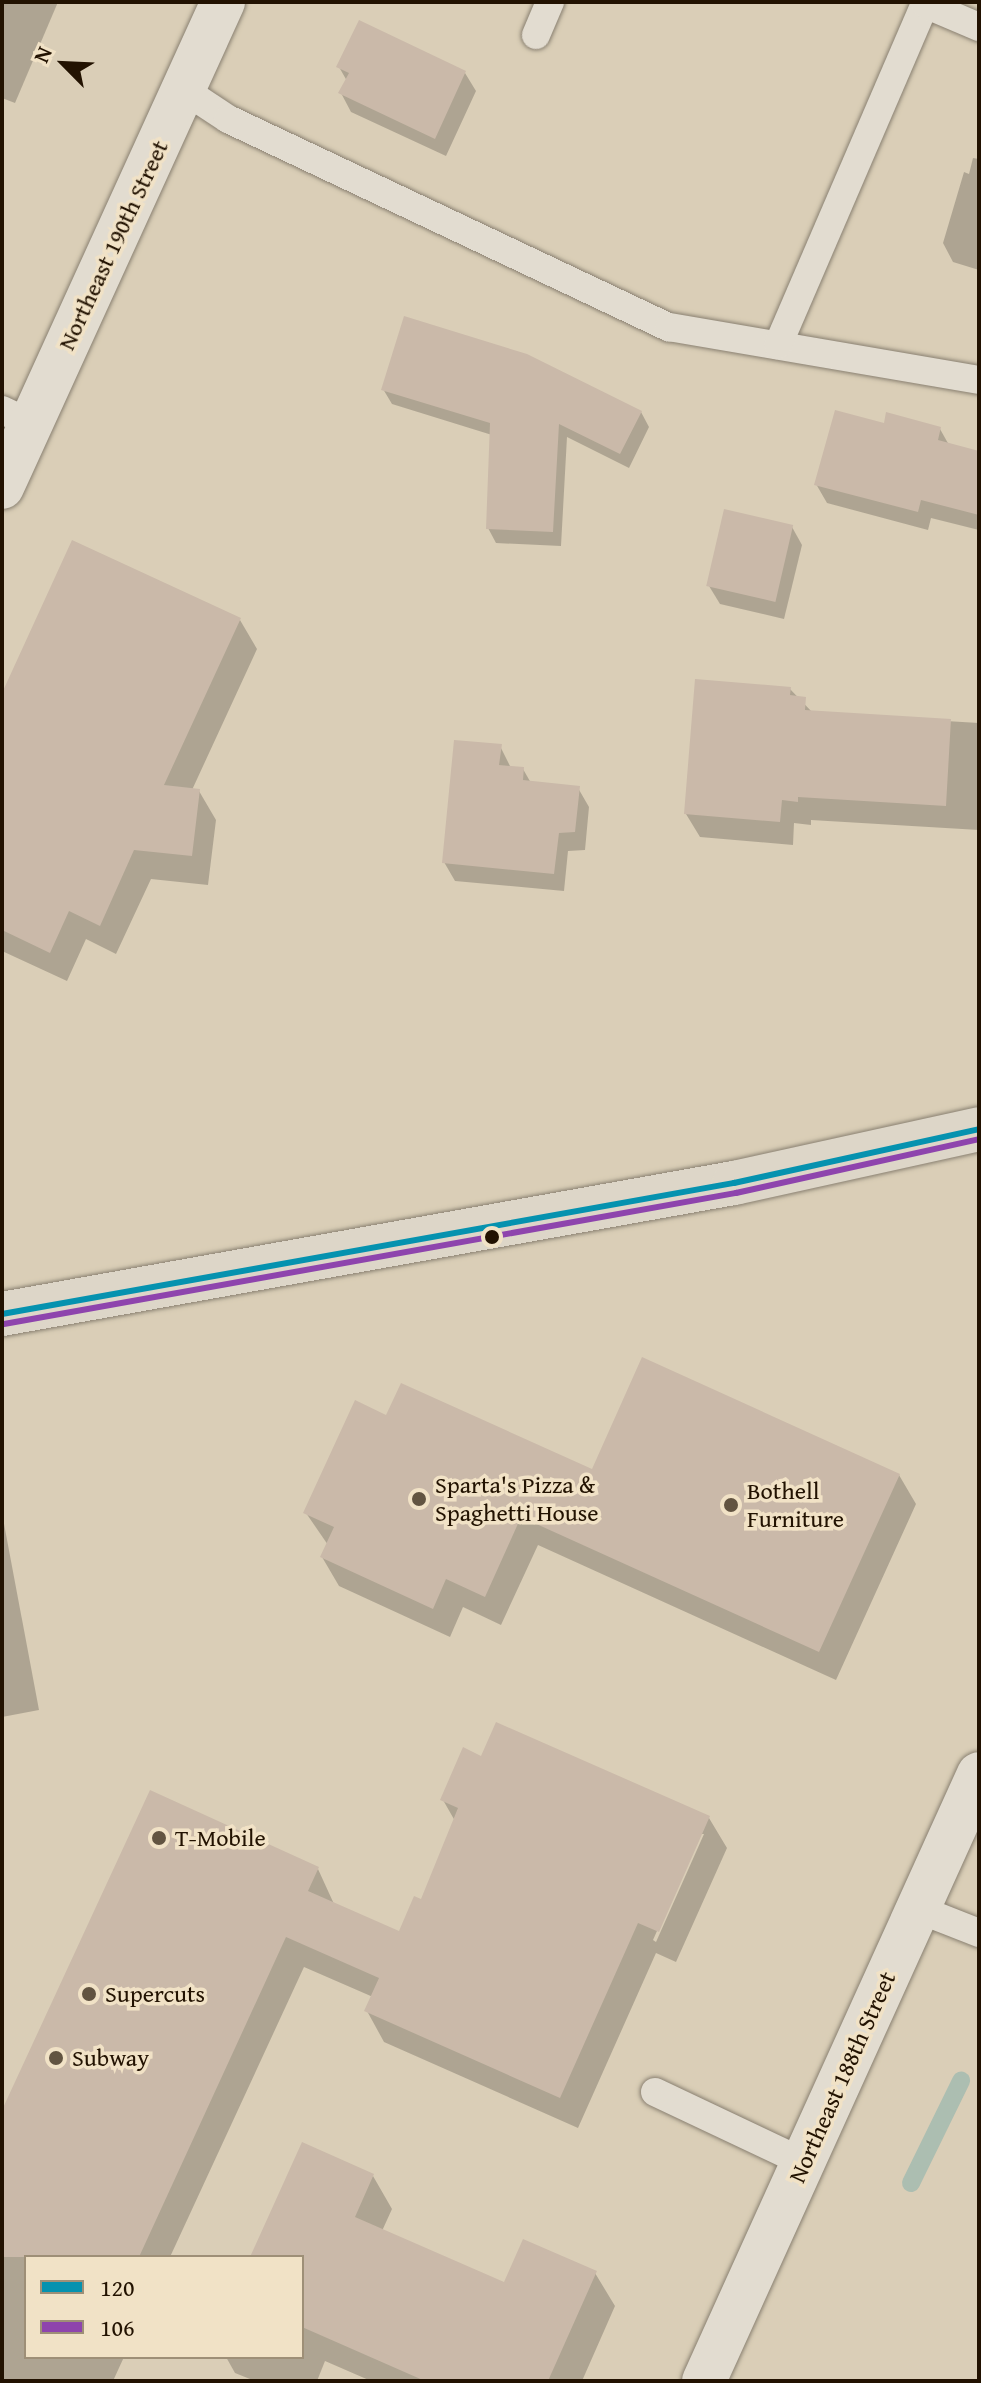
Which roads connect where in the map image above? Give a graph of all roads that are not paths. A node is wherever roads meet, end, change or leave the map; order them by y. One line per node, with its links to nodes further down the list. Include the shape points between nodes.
1 (223, 2): 5 (street, Northeast 190th Street)
2 (550, 2): 4 (lane)
3 (979, 27): 6 (lane, via 925,4)
4 (536, 35)
5 (184, 90): 6 (lane, via 228,119 669,327); 8 (street, Northeast 190th Street)
6 (778, 345): 7 (lane)
7 (979, 380)
8 (16, 417): 9 (street, Northeast 190th Street)
9 (2, 487)
10 (979, 1129): 11 (main road, via 734,1183)
11 (2, 1314)
12 (979, 1774): 13 (street, Northeast 188th Street)
13 (918, 1909): 14 (lane); 16 (street, Northeast 188th Street)
14 (979, 1933)
15 (655, 2092): 16 (lane)
16 (803, 2162): 17 (street, Northeast 188th Street)
17 (704, 2381)

